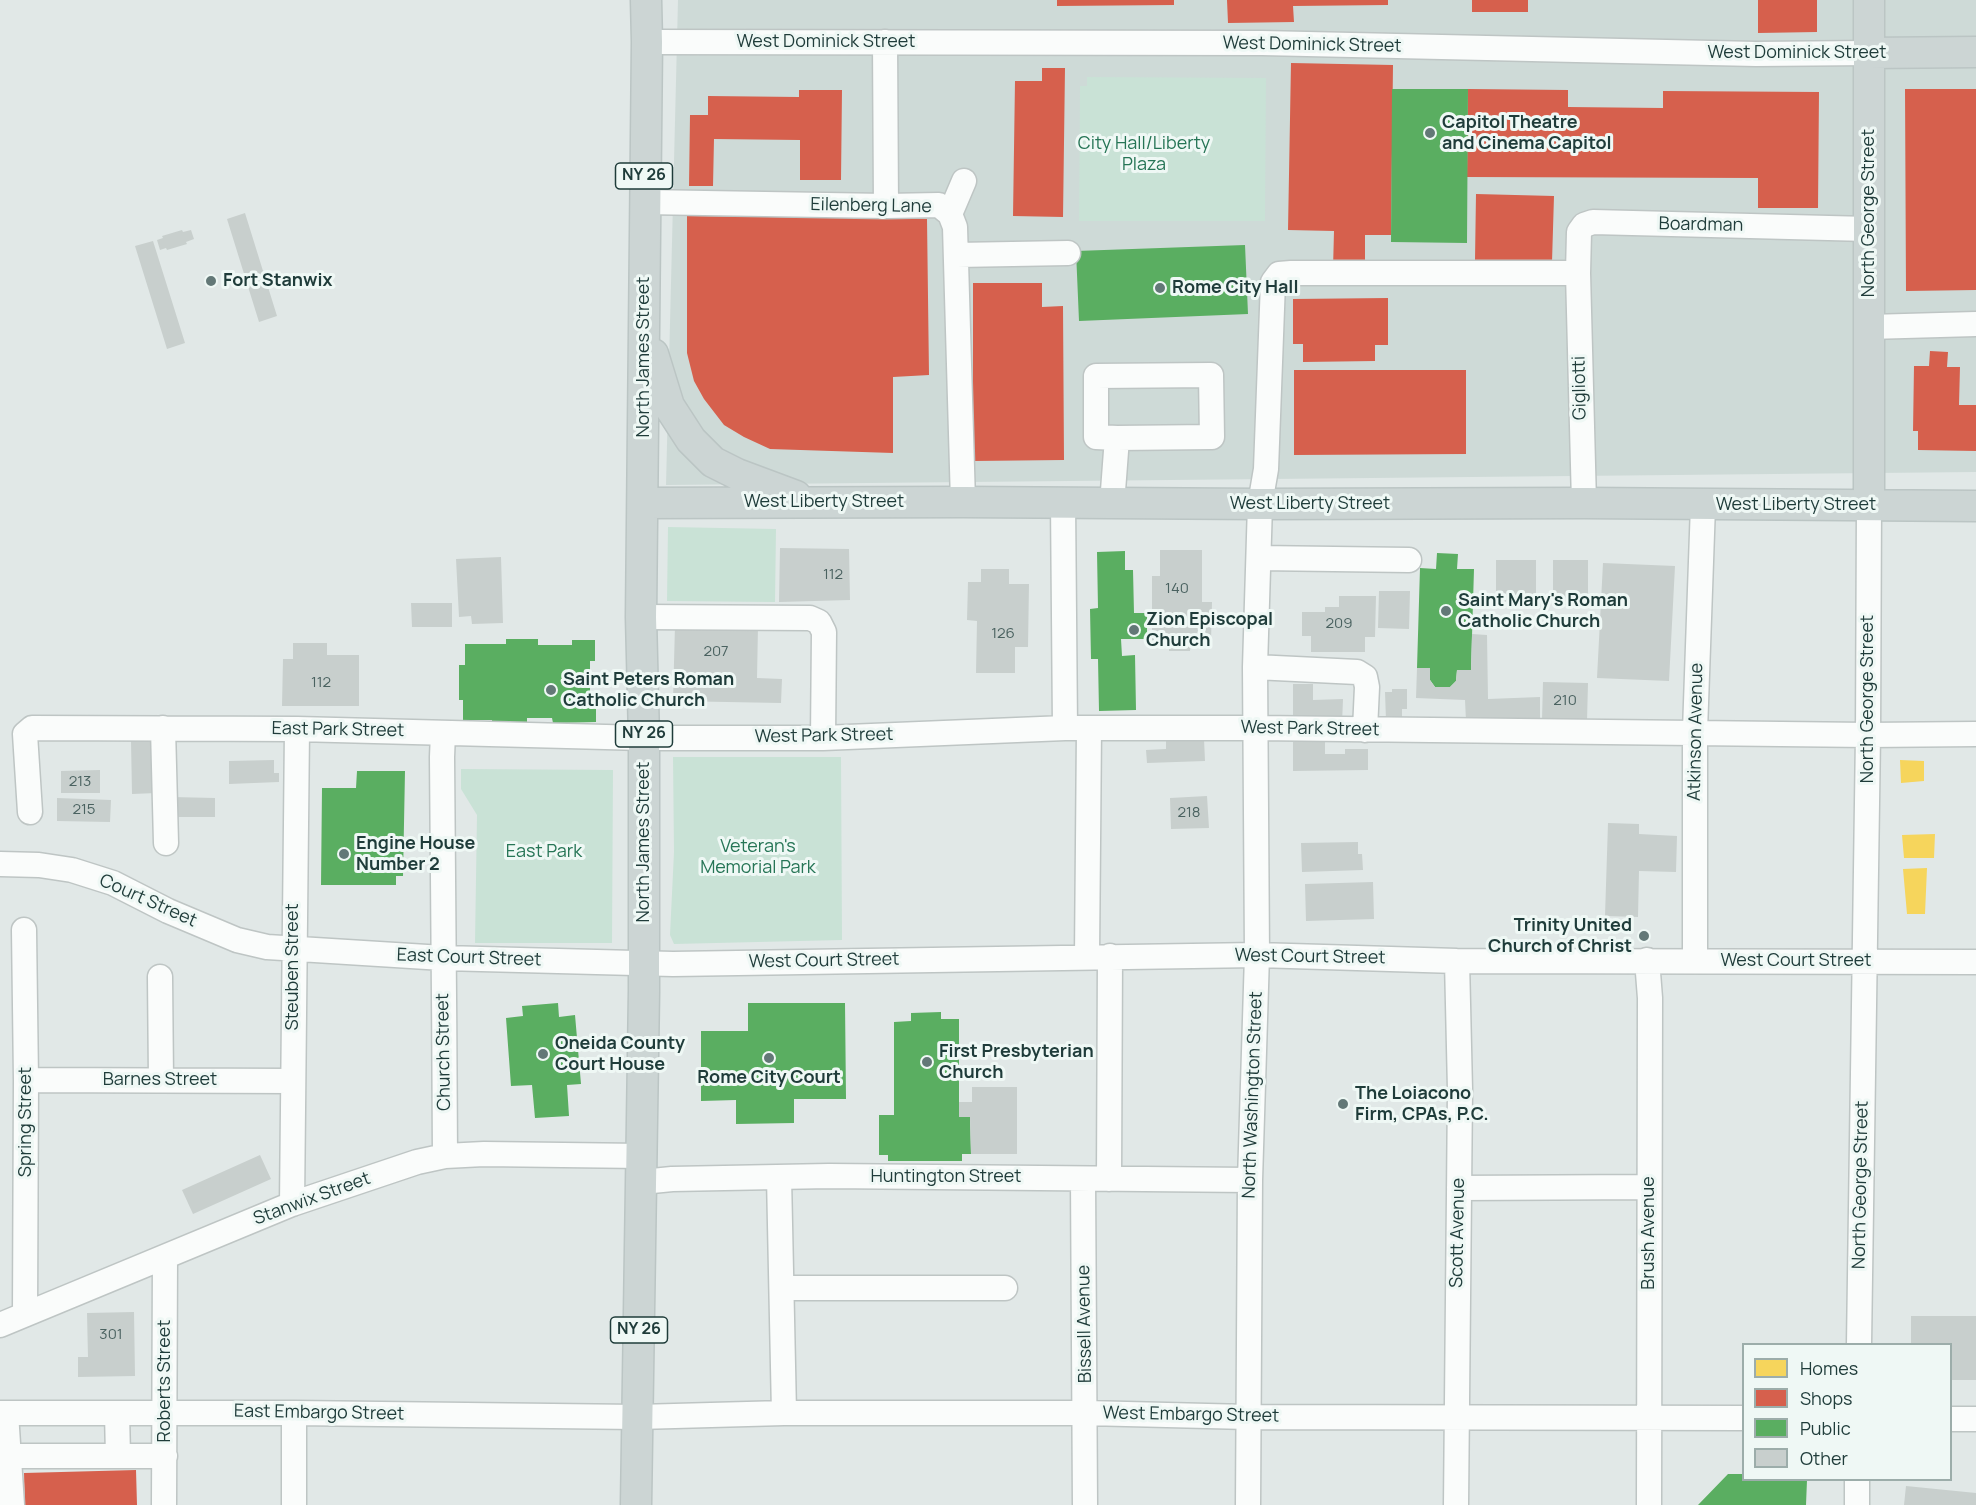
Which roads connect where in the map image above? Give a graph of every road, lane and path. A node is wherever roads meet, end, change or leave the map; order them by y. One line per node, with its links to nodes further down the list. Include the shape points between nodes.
1 (645, 0): 3 (main road, North James Street / NY 26)
2 (1869, 0): 6 (main road, North George Street)
3 (647, 42): 4 (street, West Dominick Street); 8 (main road, North James Street / NY 26)
4 (885, 42): 6 (street, West Dominick Street, via 1262,43); 9 (street)
5 (1976, 52): 6 (main road, West Dominick Street)
6 (1869, 53): 11 (main road, North George Street)
7 (964, 181): 10 (street)
8 (644, 202): 9 (street, Eilenberg Lane); 15 (main road, North James Street / NY 26)
9 (886, 207): 10 (street, Eilenberg Lane, via 939,205)
10 (950, 214): 13 (street, Eilenberg Lane, via 956,227)
11 (1868, 229): 14 (street, Boardman, via 1593,222 1584,225 1580,232); 17 (main road, North George Street)
12 (1068, 253): 13 (street)
13 (957, 255): 20 (street, Eilenberg Lane)
14 (1578, 273): 23 (street, Gigliotti); 25 (street, North Washington Street, via 1279,274 1273,282 1266,469)
15 (644, 309): 19 (main road, via 669,406 691,440 713,462); 22 (main road, North James Street / NY 26)
16 (1976, 324): 17 (street)
17 (1869, 327): 27 (main road, North George Street)
18 (1117, 438): 18 (street, via 1212,437 1211,375 1096,376 1096,437); 24 (street)
19 (813, 502): 20 (main road, West Liberty Street); 22 (main road, West Liberty Street)
20 (963, 502): 21 (main road, West Liberty Street)
21 (1064, 502): 24 (main road, West Liberty Street); 36 (street)
22 (644, 503): 31 (main road, North James Street / NY 26)
23 (1584, 503): 25 (main road, West Liberty Street); 26 (main road, West Liberty Street)
24 (1112, 504): 25 (main road, West Liberty Street)
25 (1260, 504): 29 (street, North Washington Street)
26 (1703, 505): 27 (main road, West Liberty Street); 39 (street, Atkinson Avenue)
27 (1869, 505): 28 (main road, West Liberty Street); 42 (street, North George Street)
28 (1976, 506)
29 (1259, 558): 30 (street); 32 (street, North Washington Street)
30 (1410, 560)
31 (641, 617): 43 (main road, North James Street / NY 26); 44 (street, via 810,618 819,622 824,632)
32 (1255, 667): 34 (street, North Washington Street); 38 (street, via 1357,672 1365,677 1367,687)
33 (163, 728): 35 (street, East Park Street); 45 (street, East Park Street, via 32,728 25,734); 46 (street)
34 (1257, 728): 37 (street, West Park Street); 38 (street, West Park Street); 52 (street, North Washington Street)
35 (297, 729): 40 (street, East Park Street); 51 (street, Steuben Street)
36 (1065, 729): 37 (street, West Park Street); 44 (street, West Park Street)
37 (1089, 729): 53 (street)
38 (1365, 730): 39 (street, West Park Street)
39 (1695, 731): 42 (street, West Park Street); 56 (street, Atkinson Avenue)
40 (443, 733): 43 (street, East Park Street); 54 (street, Church Street)
41 (1976, 734): 42 (street, West Park Street)
42 (1868, 735): 58 (street, North George Street)
43 (644, 738): 44 (street, West Park Street); 60 (main road, North James Street / NY 26)
44 (823, 738)
45 (30, 812)
46 (166, 843)
47 (0, 864): 48 (street, Court Street)
48 (39, 865): 49 (street); 51 (street, Court Street, via 113,883 237,940)
49 (0, 881)
50 (24, 930): 62 (street, Spring Street)
51 (293, 950): 54 (street, East Court Street); 64 (street, Steuben Street)
52 (1257, 954): 53 (street, West Court Street); 57 (street, West Court Street); 70 (street, North Washington Street)
53 (1098, 956): 60 (street, West Court Street); 69 (street)
54 (443, 958): 60 (street, East Court Street); 65 (street, Church Street)
55 (1647, 960): 56 (street, West Court Street); 57 (street, West Court Street); 71 (street, Brush Avenue)
56 (1695, 960): 58 (street, West Court Street)
57 (1457, 961): 72 (street, Scott Avenue)
58 (1864, 961): 59 (street, West Court Street); 79 (street, North George Street)
59 (1976, 962)
60 (645, 964): 66 (main road, North James Street / NY 26)
61 (160, 977): 63 (street)
62 (26, 1080): 63 (street, Barnes Street); 77 (street, Spring Street)
63 (161, 1080): 64 (street, Barnes Street)
64 (293, 1081): 73 (street, Steuben Street)
65 (445, 1156): 66 (street, Stanwix Street); 73 (street, Stanwix Street)
66 (642, 1169): 67 (street, Huntington Street); 88 (main road, North James Street / NY 26)
67 (779, 1177): 68 (street, Huntington Street); 75 (street)
68 (1083, 1179): 69 (street, Huntington Street); 85 (street, Bissell Avenue)
69 (1109, 1179): 70 (street, Huntington Street)
70 (1250, 1180): 87 (street, North Washington Street)
71 (1649, 1187): 72 (street); 89 (street, Brush Avenue)
72 (1459, 1188): 86 (street, Scott Avenue)
73 (292, 1204): 74 (street, Stanwix Street)
74 (165, 1257): 77 (street, Stanwix Street); 82 (street, Roberts Street)
75 (783, 1288): 76 (street); 84 (street)
76 (1005, 1288)
77 (25, 1314): 78 (street, Stanwix Street)
78 (0, 1325)
79 (1859, 1343)
80 (3, 1413): 81 (street, East Embargo Street); 93 (street)
81 (117, 1413): 82 (street, East Embargo Street); 94 (street)
82 (164, 1413): 83 (street, East Embargo Street); 95 (street, Roberts Street)
83 (294, 1413): 88 (street, East Embargo Street); 99 (street)
84 (784, 1413): 85 (street, West Embargo Street); 88 (street, West Embargo Street)
85 (1086, 1413): 87 (street, West Embargo Street); 101 (street, Bissell Avenue)
86 (1456, 1416): 87 (street, West Embargo Street); 89 (street, West Embargo Street); 103 (street, Scott Avenue)
87 (1248, 1417): 102 (street, North Washington Street)
88 (638, 1418): 100 (main road, North James Street / NY 26)
89 (1648, 1418): 90 (street, West Embargo Street); 104 (street, Brush Avenue)
90 (1742, 1418)
91 (1952, 1419): 92 (street)
92 (1976, 1419)
93 (9, 1456): 94 (street); 97 (street)
94 (118, 1456): 95 (street)
95 (165, 1456): 98 (street, Roberts Street)
96 (1857, 1481): 105 (street)
97 (12, 1505)
98 (164, 1505)
99 (294, 1505)
100 (636, 1505)
101 (1085, 1505)
102 (1248, 1505)
103 (1456, 1505)
104 (1649, 1505)
105 (1857, 1505)

